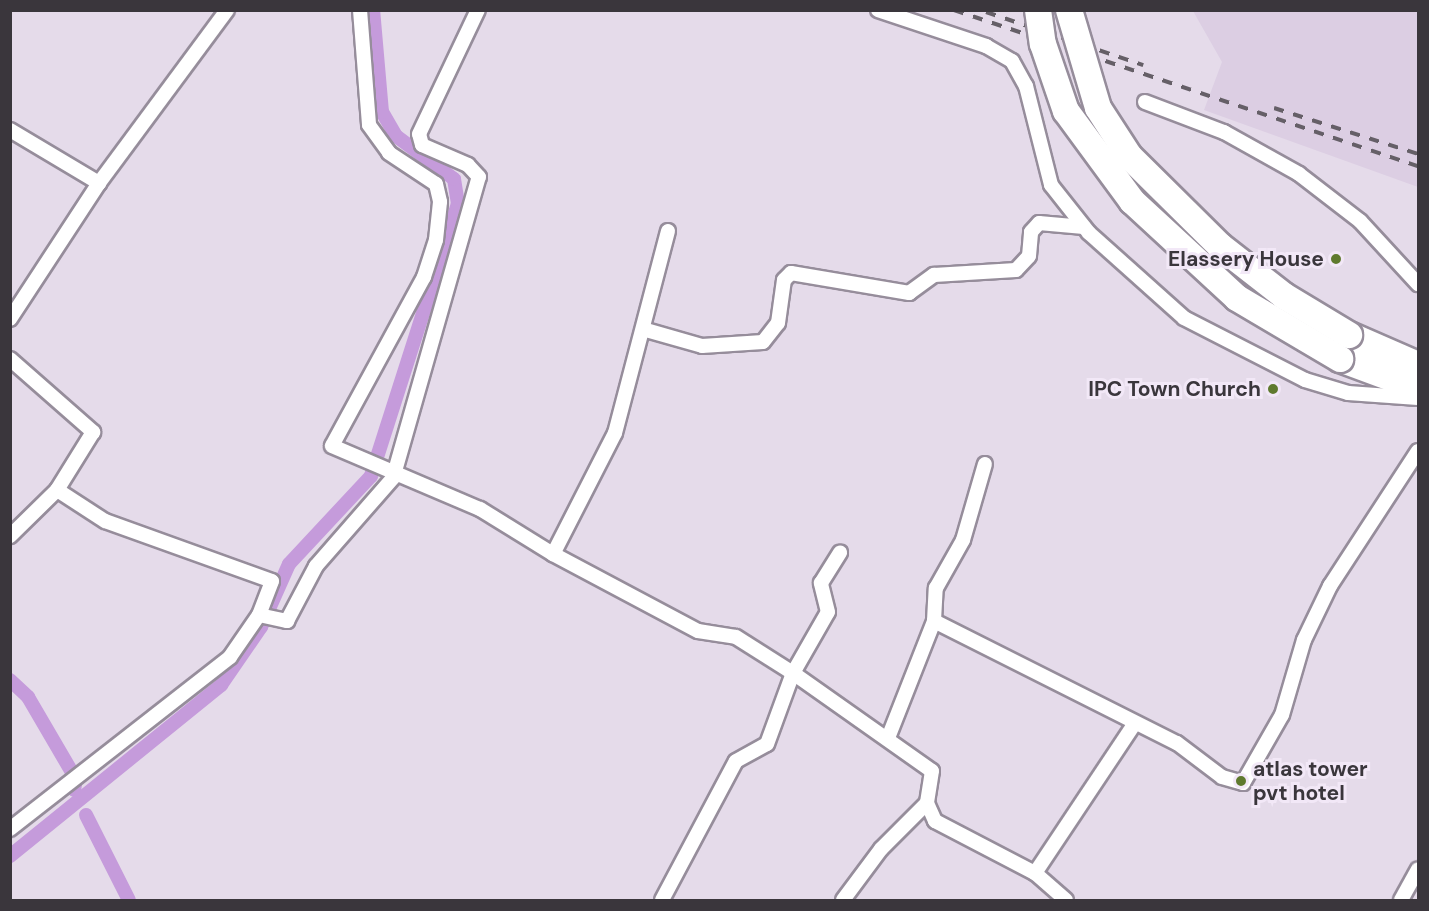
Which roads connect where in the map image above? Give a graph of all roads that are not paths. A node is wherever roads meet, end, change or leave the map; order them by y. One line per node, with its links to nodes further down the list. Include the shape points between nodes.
1 (227, 10): 9 (street)
2 (360, 10): 21 (street, via 369,125 389,153 436,184 440,194 436,240 424,277 332,446)
3 (478, 10): 21 (street, via 419,134 422,145 468,165 478,177)
4 (878, 10): 10 (street, via 986,46 1012,61 1026,86 1051,185)
5 (1038, 10): 17 (highway, bridge, via 1043,44 1066,111 1132,201 1237,297 1340,359)
6 (1069, 10): 16 (highway, bridge, via 1098,108 1129,156 1220,246 1284,296 1349,335)
7 (1145, 102): 12 (street, via 1224,132 1299,174 1360,221)
8 (10, 130): 9 (street)
9 (99, 183): 13 (street)
10 (1084, 227): 14 (street, via 1039,223 1031,232 1029,256 1016,270 934,275 909,293 791,273 784,280 778,323 763,342 702,346); 18 (street, via 1184,318 1242,352 1348,393)
11 (668, 231): 14 (street)
12 (1419, 284)
13 (10, 319)
14 (646, 330): 25 (street, via 599,473)
15 (10, 359): 22 (street, via 93,432)
16 (1419, 365)
17 (1419, 388)
18 (1419, 398)
19 (1419, 451): 29 (street, via 1325,594 1282,715 1249,778 1236,785 1189,749)
20 (985, 464): 27 (street, via 963,540 932,599)
21 (393, 473): 25 (street, via 480,509); 26 (street, via 375,502 316,566 287,621)
22 (57, 490): 23 (street); 26 (street, via 105,521 272,581)
23 (10, 536)
24 (840, 553): 28 (street, via 821,583 828,612)
25 (553, 554): 28 (street, via 698,631 736,637)
26 (268, 616): 32 (street, via 230,657)
27 (934, 621): 29 (street); 30 (street)
28 (794, 673): 30 (street); 35 (street, via 767,744 736,761)
29 (1135, 723): 34 (street)
30 (888, 738): 31 (street, via 932,771)
31 (927, 803): 34 (street, via 935,821); 36 (street, via 881,849)
32 (10, 829)
33 (1419, 869): 38 (street)
34 (1035, 873): 37 (street)
35 (662, 900)
36 (843, 900)
37 (1066, 900)
38 (1401, 900)

